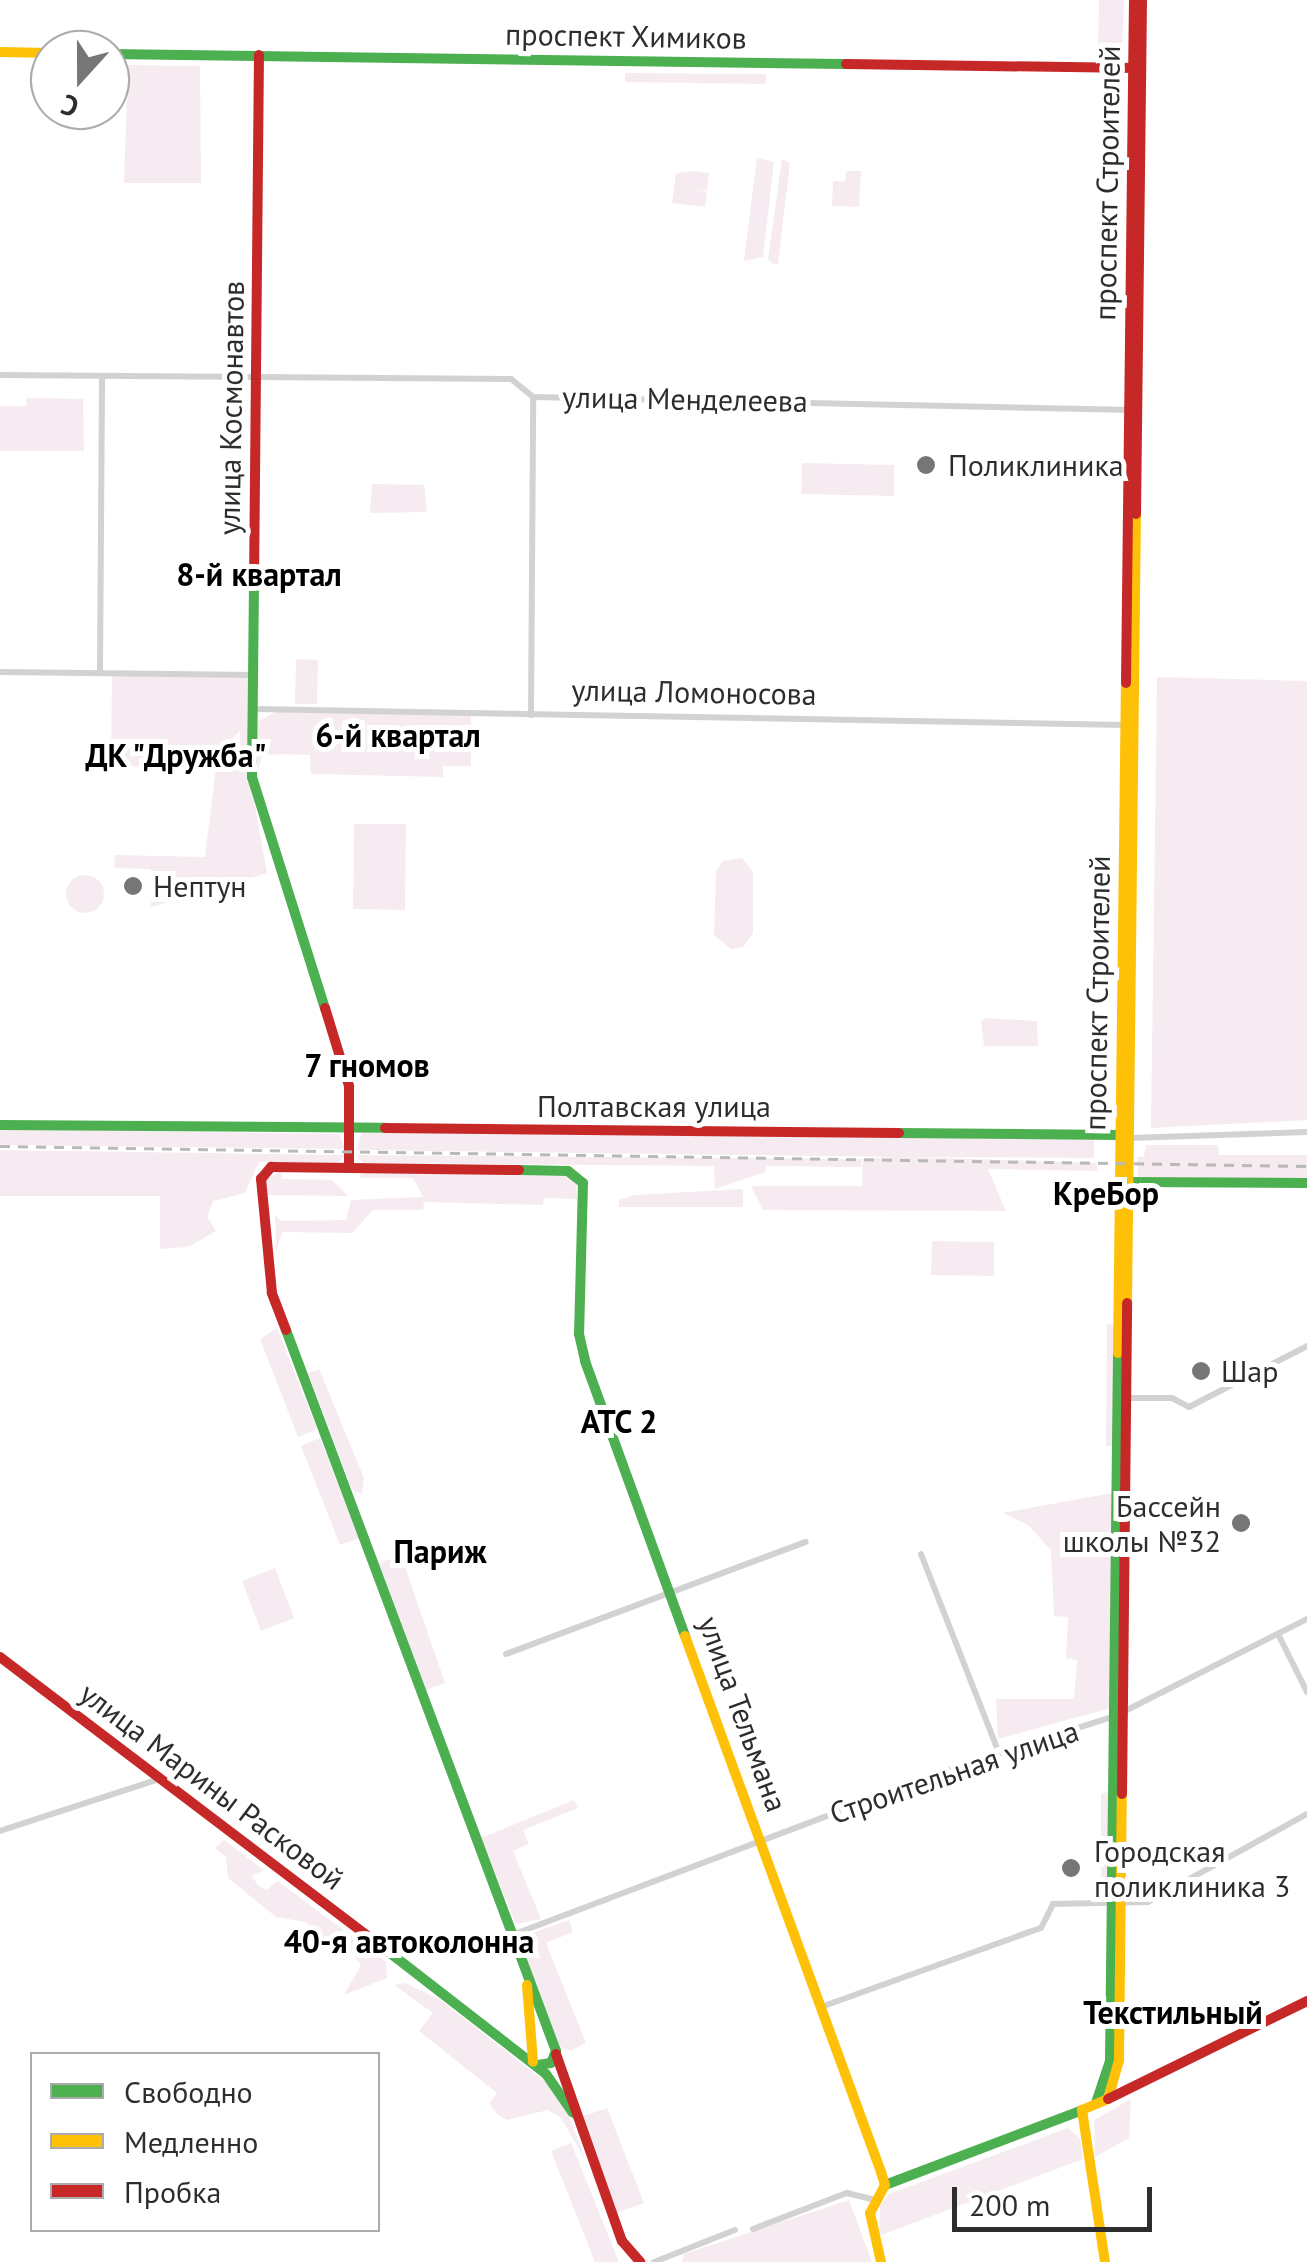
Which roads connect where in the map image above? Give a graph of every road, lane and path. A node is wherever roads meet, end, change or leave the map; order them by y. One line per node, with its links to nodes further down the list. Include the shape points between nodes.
1 (1134, 0): 7 (street, проспект Строителей)
2 (1142, 0): 7 (street, проспект Строителей)
3 (0, 52): 4 (street)
4 (30, 53)
5 (130, 54): 6 (street, проспект Химиков)
6 (259, 55): 7 (street, проспект Химиков); 10 (street, улица Космонавтов)
7 (1137, 68): 12 (street, проспект Строителей)
8 (0, 375): 9 (street, улица Менделеева)
9 (102, 377): 10 (street, улица Менделеева); 14 (street)
10 (256, 378): 11 (street, улица Менделеева, via 512,379); 15 (street, улица Космонавтов)
11 (534, 398): 12 (street, улица Менделеева); 17 (street)
12 (1133, 410): 18 (street, проспект Строителей)
13 (0, 672): 14 (street)
14 (100, 672): 15 (street)
15 (255, 675): 16 (street, улица Космонавтов)
16 (254, 710): 17 (street, улица Ломоносова); 20 (street, улица Космонавтов, via 252,777 349,1086)
17 (530, 714): 18 (street, улица Ломоносова)
18 (1129, 725): 22 (street, проспект Строителей)
19 (0, 1125): 20 (street, Полтавская улица)
20 (349, 1130): 22 (street, Полтавская улица); 23 (street, улица Космонавтов)
21 (1307, 1132): 22 (street, Полтавская улица, via 1204,1140)
22 (1124, 1137): 24 (street, проспект Строителей)
23 (349, 1167): 30 (street, улица Тельмана, via 577,1175 585,1362); 43 (street, via 278,1166 261,1179 272,1292)
24 (1124, 1182): 25 (street); 27 (street, проспект Строителей); 36 (street, проспект Строителей)
25 (1307, 1184)
26 (1307, 1346): 27 (street, via 1190,1407 1172,1398)
27 (1126, 1398): 36 (street, проспект Строителей)
28 (806, 1542): 30 (street)
29 (920, 1554): 37 (street)
30 (673, 1594): 33 (street); 41 (street, улица Тельмана)
31 (1307, 1619): 32 (street, Строительная улица)
32 (1278, 1634): 35 (street); 36 (street, Строительная улица)
33 (506, 1654)
34 (0, 1656): 38 (street, улица Марины Расковой)
35 (1307, 1692)
36 (1119, 1714): 37 (street, Строительная улица); 42 (street, проспект Строителей)
37 (999, 1753): 41 (street, Строительная улица)
38 (160, 1778): 40 (street); 48 (street, улица Марины Расковой)
39 (1307, 1814): 42 (street, via 1148,1902)
40 (0, 1831)
41 (762, 1841): 43 (street, Строительная улица); 46 (street, улица Тельмана)
42 (1116, 1903): 46 (street, via 1053,1904 1041,1928); 51 (street, проспект Строителей, via 1110,2060)
43 (512, 1935): 44 (street)
44 (524, 1967): 47 (street); 49 (street)
45 (1307, 2001): 51 (street)
46 (821, 2007): 54 (street, улица Тельмана)
47 (532, 2025): 48 (street, via 526,2039); 50 (street)
48 (511, 2044): 50 (street, улица Марины Расковой)
49 (556, 2052): 50 (street, via 551,2063); 53 (street)
50 (534, 2064): 53 (street, улица Марины Расковой)
51 (1102, 2101): 52 (street)
52 (1082, 2110): 54 (street); 61 (street)
53 (573, 2112): 58 (street, via 622,2241)
54 (885, 2186): 55 (street)
55 (875, 2200): 56 (street, via 848,2193); 60 (street, via 870,2228)
56 (753, 2229)
57 (735, 2230): 59 (street)
58 (640, 2262)
59 (654, 2262)
60 (882, 2262)
61 (1105, 2262)

